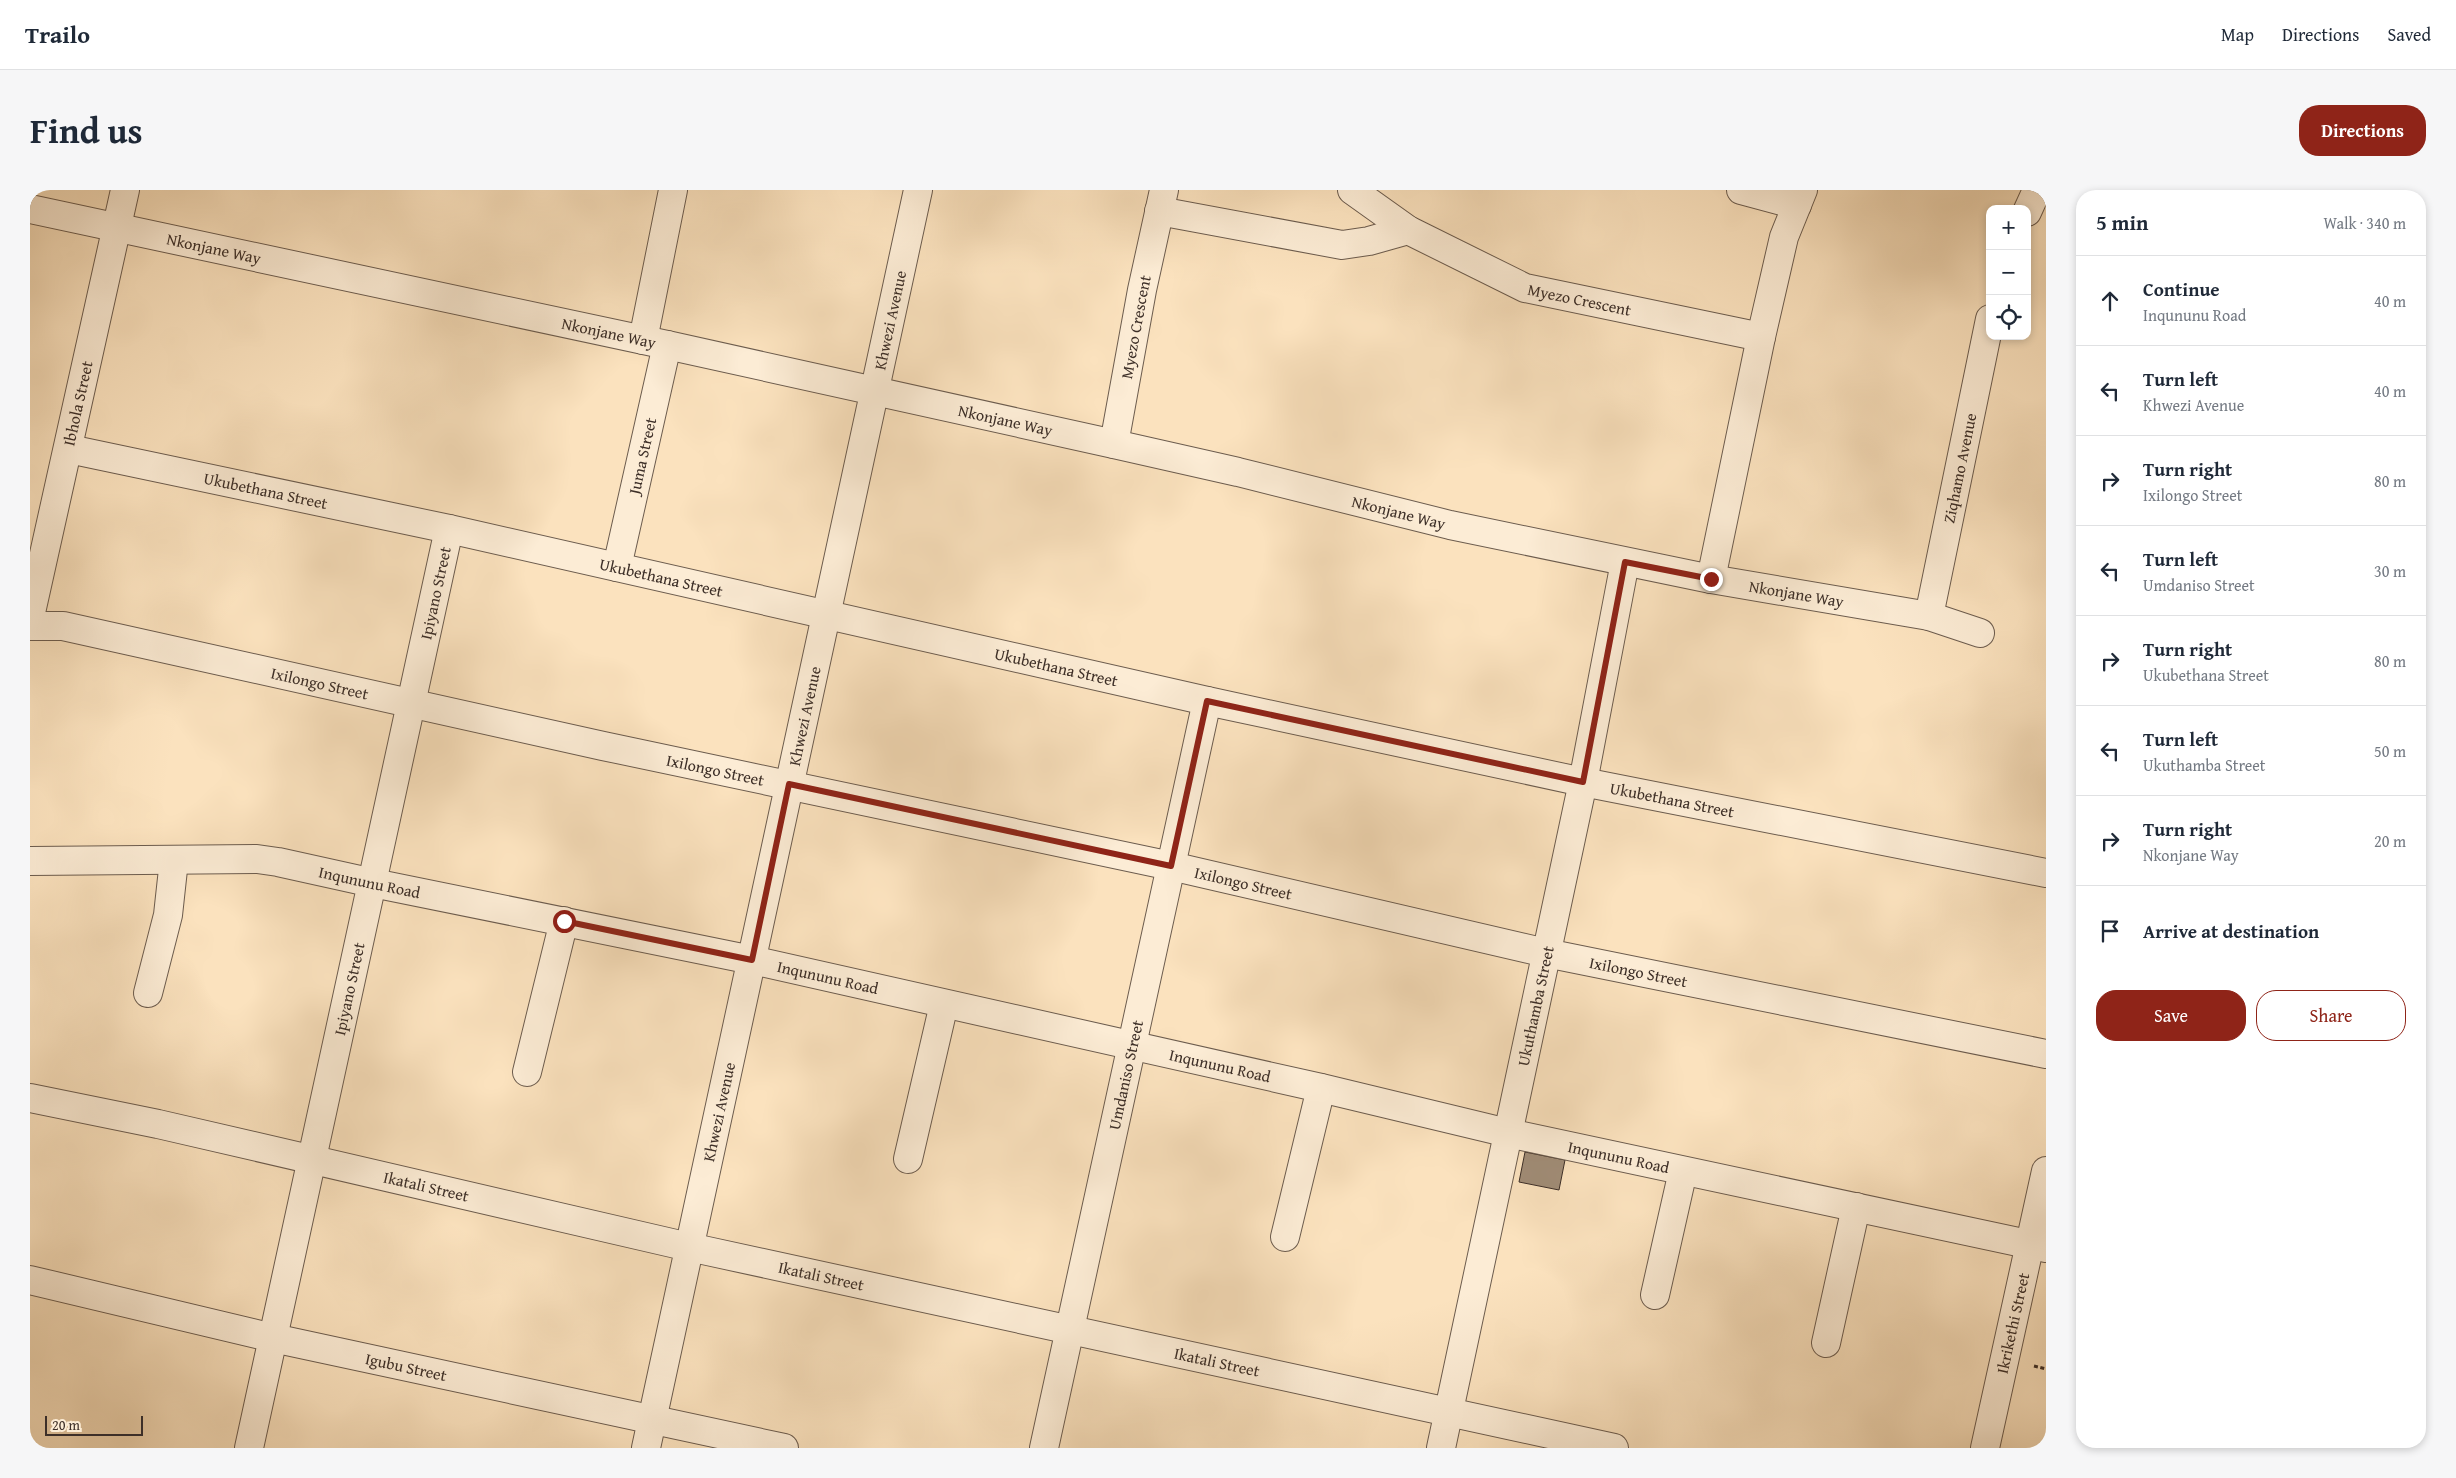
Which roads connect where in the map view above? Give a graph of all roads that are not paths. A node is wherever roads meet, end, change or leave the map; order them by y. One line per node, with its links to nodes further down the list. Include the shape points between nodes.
1 (125, 190): 11 (street, Ibhola Street)
2 (673, 190): 15 (street, Juma Street)
3 (918, 190): 16 (street, Khwezi Avenue)
4 (1352, 190): 12 (street, Myezo Crescent)
5 (1741, 190): 7 (street)
6 (2037, 190): 9 (street)
7 (1800, 198): 13 (street, via 1784,238)
8 (1162, 200): 12 (street, Myezo Crescent, via 1342,245); 17 (street, Myezo Crescent)
9 (2030, 205)
10 (30, 209): 11 (street, Nkonjane Way)
11 (117, 226): 15 (street, Nkonjane Way); 18 (street, Ibhola Street)
12 (1408, 230): 13 (street, Myezo Crescent, via 1524,288)
13 (1761, 337): 22 (street)
14 (1986, 338): 24 (street, Ziqhamo Avenue)
15 (655, 343): 16 (street, Nkonjane Way); 21 (street, Juma Street)
16 (874, 392): 17 (street, Nkonjane Way); 23 (street, Khwezi Avenue)
17 (1114, 444): 20 (street, Nkonjane Way, via 1450,525)
18 (69, 449): 19 (street, Ukubethana Street); 25 (street, Ibhola Street)
19 (449, 528): 21 (street, Ukubethana Street); 29 (street, Ipiyano Street)
20 (1625, 562): 22 (street, Nkonjane Way); 30 (street, Ukuthamba Street)
21 (617, 567): 23 (street, Ukubethana Street)
22 (1711, 579): 24 (street, Nkonjane Way)
23 (827, 614): 28 (street, Ukubethana Street); 31 (street, Khwezi Avenue)
24 (1929, 616): 27 (street, Nkonjane Way)
25 (30, 617)
26 (30, 626): 29 (street, Ixilongo Street, via 63,626)
27 (1980, 633)
28 (1207, 701): 30 (street, Ukubethana Street); 34 (street, Umdaniso Street)
29 (412, 704): 31 (street, Ixilongo Street); 36 (street, Ipiyano Street)
30 (1583, 782): 35 (street, Ukubethana Street); 38 (street, Ukuthamba Street)
31 (789, 784): 34 (street, Ixilongo Street); 39 (street, Khwezi Avenue)
32 (174, 860): 33 (street, Inqununu Road); 36 (street, Inqununu Road, via 264,860); 40 (street, via 168,915)
33 (30, 861)
34 (1171, 866): 38 (street, Ixilongo Street); 42 (street, Umdaniso Street)
35 (2046, 873)
36 (373, 883): 37 (street, Inqununu Road); 49 (street, Ipiyano Street)
37 (564, 921): 39 (street, Inqununu Road); 44 (street)
38 (1546, 953): 43 (street, Ixilongo Street); 47 (street, Ukuthamba Street)
39 (752, 960): 41 (street, Inqununu Road); 54 (street, Khwezi Avenue)
40 (148, 993)
41 (944, 1004): 42 (street, Inqununu Road); 48 (street)
42 (1132, 1046): 45 (street, Inqununu Road); 58 (street, Umdaniso Street)
43 (2046, 1054)
44 (528, 1072)
45 (1321, 1088): 47 (street, Inqununu Road); 53 (street)
46 (30, 1098): 49 (street, Ikatali Street)
47 (1508, 1133): 50 (street, Inqununu Road); 61 (street, Ukuthamba Street)
48 (908, 1159)
49 (310, 1160): 54 (street, Ikatali Street); 59 (street, Ipiyano Street)
50 (1683, 1171): 52 (street, Inqununu Road); 57 (street, Inqununu Road)
51 (2046, 1171): 55 (street, Ikrikethi Street)
52 (1856, 1207): 55 (street, Inqununu Road); 60 (street)
53 (1285, 1237)
54 (689, 1247): 58 (street, Ikatali Street); 62 (street, Khwezi Avenue)
55 (2038, 1247): 69 (street, Ikrikethi Street)
56 (30, 1280): 59 (street, Igubu Street)
57 (1655, 1296)
58 (1070, 1330): 61 (street, Ikatali Street); 66 (street, Umdaniso Street)
59 (273, 1338): 62 (street, Igubu Street); 63 (street, Ipiyano Street)
60 (1826, 1343)
61 (1448, 1413): 67 (street, Ukuthamba Street); 68 (street, Ikatali Street)
62 (652, 1420): 64 (street, Khwezi Avenue); 65 (street, Igubu Street)
63 (249, 1448)
64 (646, 1448)
65 (784, 1448)
66 (1044, 1448)
67 (1441, 1448)
68 (1614, 1448)
69 (1985, 1448)

